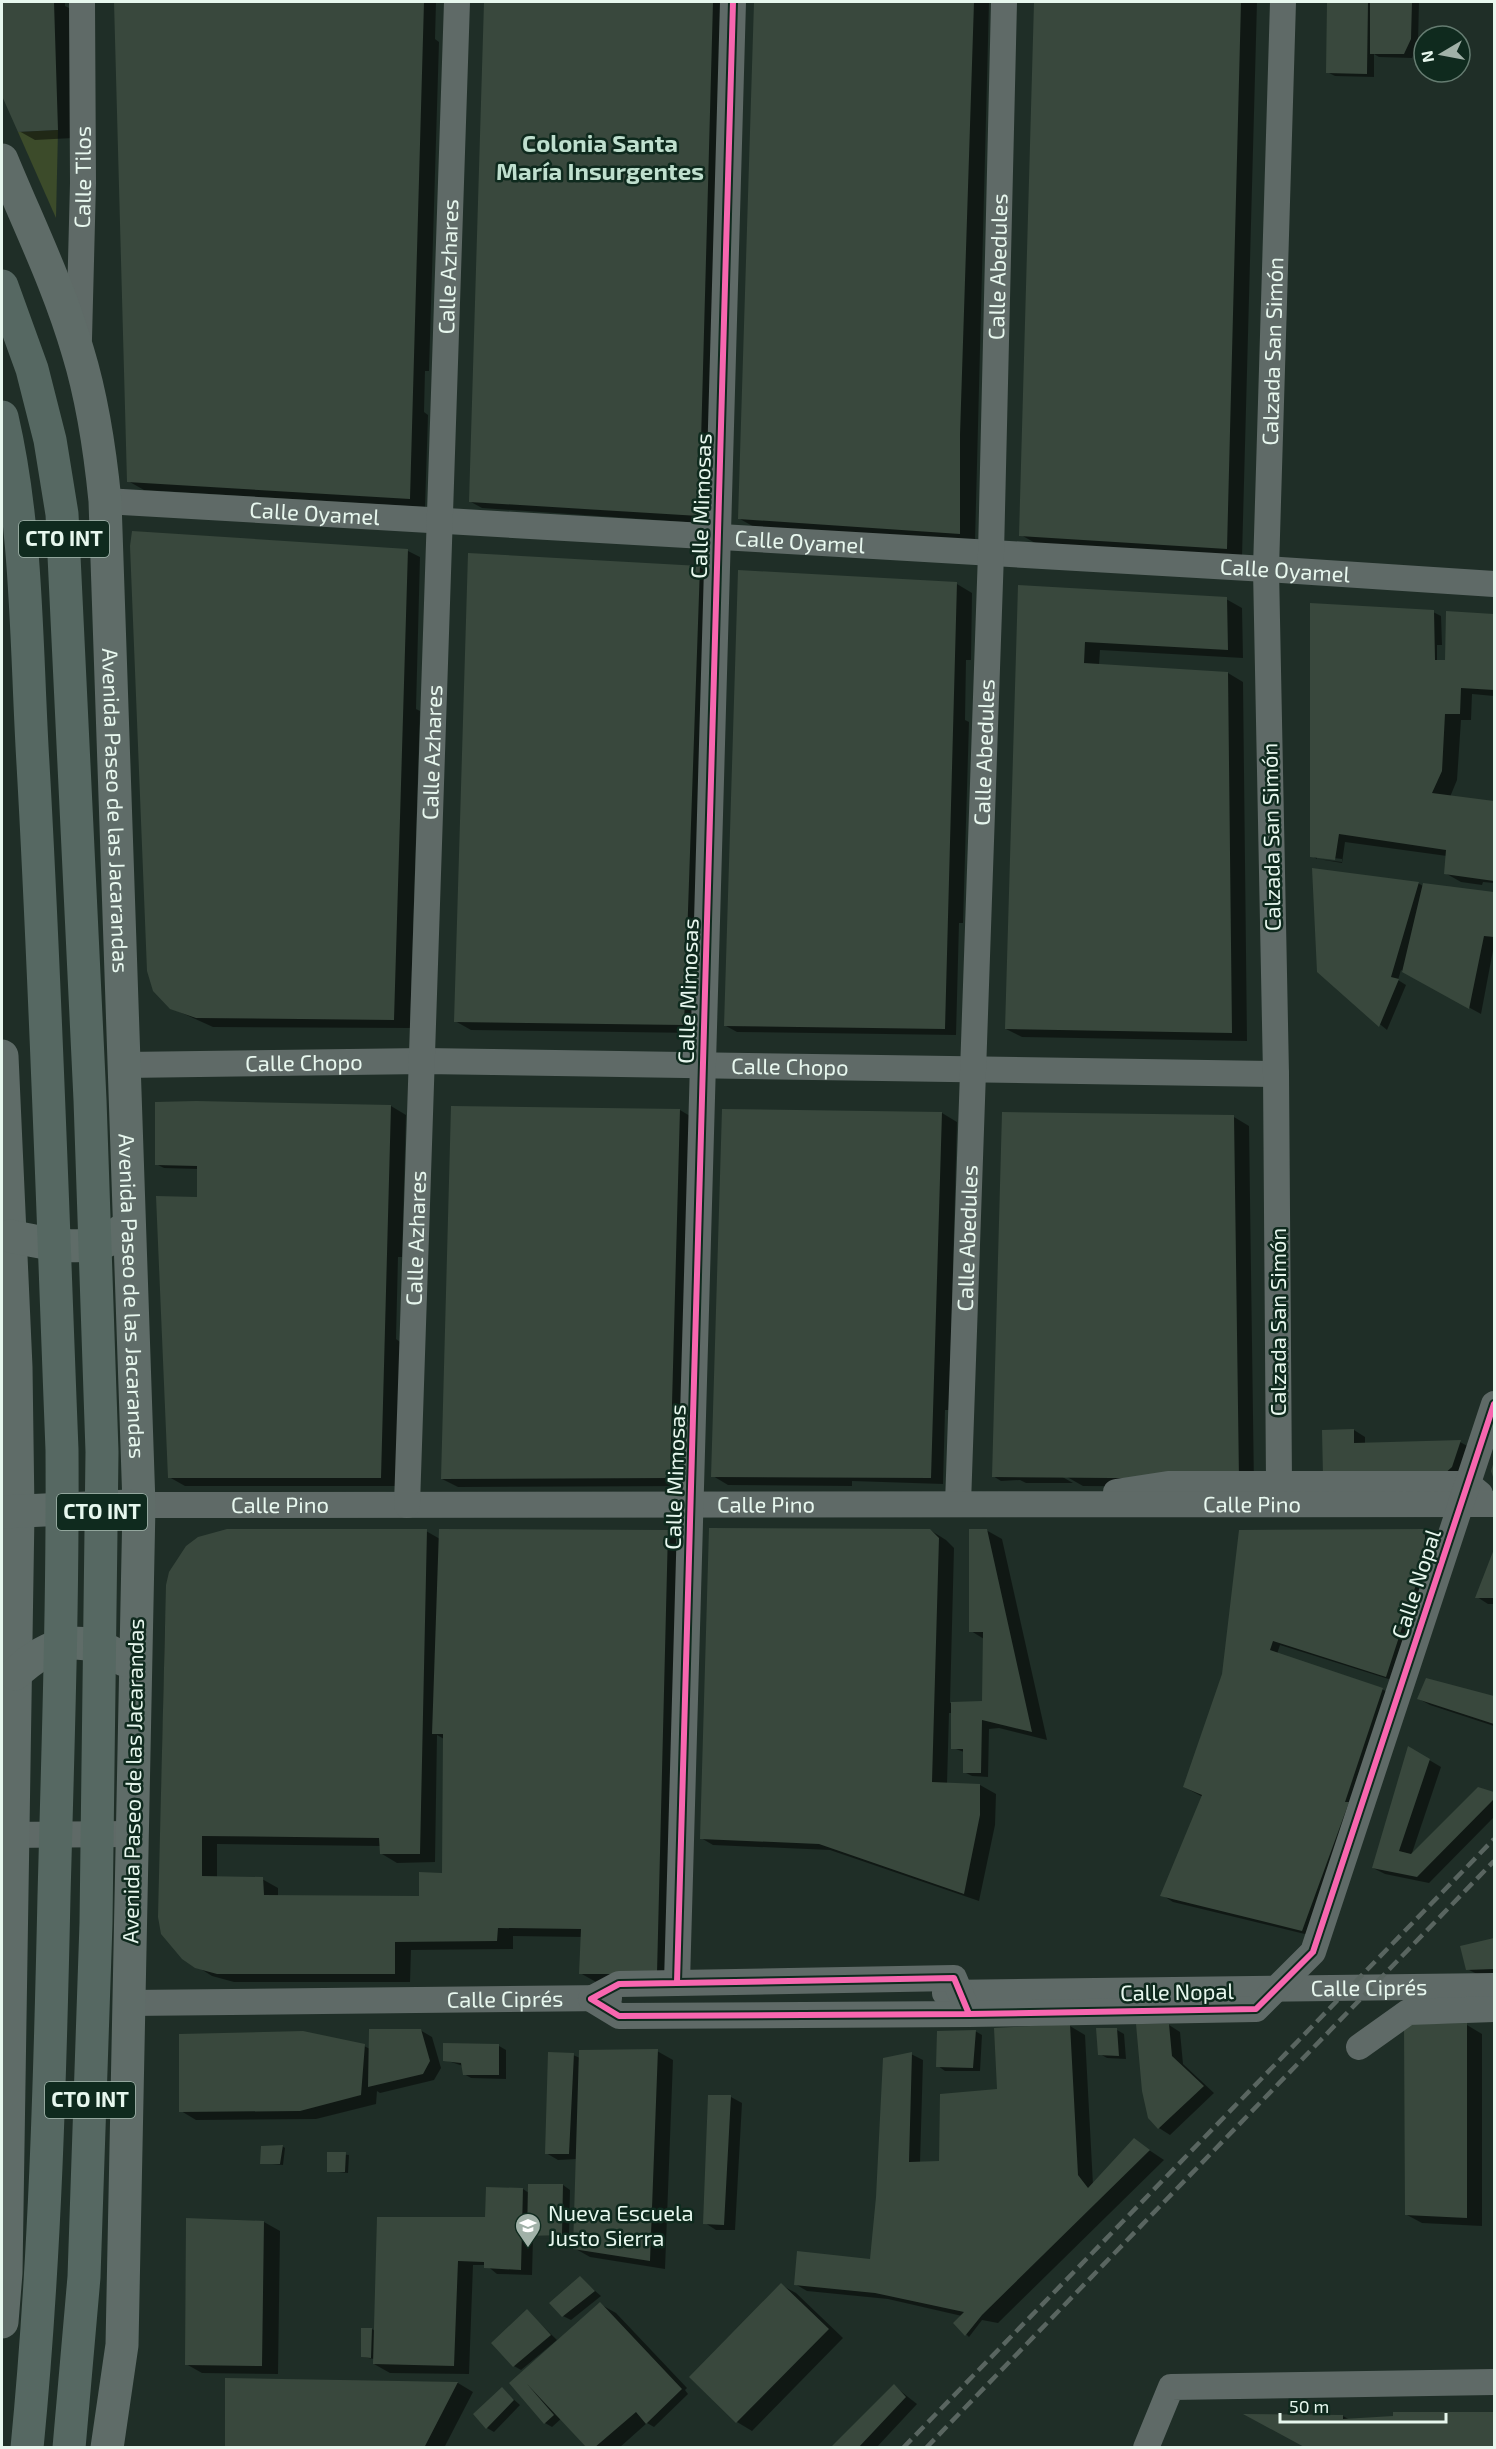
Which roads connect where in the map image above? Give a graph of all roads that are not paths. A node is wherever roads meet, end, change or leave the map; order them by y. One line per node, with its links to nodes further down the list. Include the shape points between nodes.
1 (82, 2): 8 (street, Calle Tilos, via 83,183)
2 (457, 2): 11 (street, Calle Azhares)
3 (733, 2): 12 (street, Calle Mimosas)
4 (1005, 2): 13 (street, Calle Abedules)
5 (1283, 2): 14 (street, Calzada San Simón)
6 (2, 160): 8 (main road, Avenida Paseo de las Jacarandas / CTO INT, via 59,294)
7 (2, 286): 54 (highway, CTO INT, via 32,369 63,513 102,1452 96,1923 84,2277)
8 (78, 351): 10 (main road, Avenida Paseo de las Jacarandas / CTO INT, via 100,453)
9 (2, 417): 53 (highway, CTO INT, via 19,521 62,1450 54,1923 41,2278)
10 (105, 501): 11 (street, Calle Oyamel); 19 (main road, Avenida Paseo de las Jacarandas / CTO INT)
11 (440, 522): 12 (street, Calle Oyamel); 18 (street, Calle Azhares)
12 (718, 537): 13 (street, Calle Oyamel); 20 (street, Calle Mimosas)
13 (991, 553): 14 (street, Calle Oyamel); 21 (street, Calle Abedules)
14 (1266, 569): 15 (street, Calle Oyamel); 22 (street, Calzada San Simón)
15 (1494, 585)
16 (2, 1056): 17 (main road)
17 (2, 1061): 24 (main road)
18 (424, 1061): 19 (street, Calle Chopo); 20 (street, Calle Chopo); 32 (street, Calle Azhares)
19 (124, 1065): 23 (main road, Avenida Paseo de las Jacarandas / CTO INT)
20 (705, 1065): 21 (street, Calle Chopo); 33 (street, Calle Mimosas)
21 (973, 1072): 22 (street, Calle Chopo); 30 (street, Calle Abedules)
22 (1276, 1074): 27 (street, Calzada San Simón)
23 (130, 1221): 24 (main road, via 117,1236 71,1247); 31 (main road, Avenida Paseo de las Jacarandas / CTO INT)
24 (6, 1236): 25 (main road)
25 (9, 1366): 35 (main road)
26 (1494, 1404): 28 (street, Calle Nopal)
27 (1280, 1483): 28 (street); 29 (street, via 1168,1484 1114,1492)
28 (1468, 1484): 34 (street); 37 (street, Calle Nopal)
29 (1096, 1503): 30 (street, Calle Pino); 34 (street, Calle Pino); 37 (street, via 1112,1516)
30 (958, 1504): 33 (street, Calle Pino)
31 (139, 1505): 32 (street, Calle Pino); 35 (main road, Calle Pino); 38 (main road, Avenida Paseo de las Jacarandas / CTO INT)
32 (407, 1505): 33 (street, Calle Pino)
33 (692, 1505): 42 (street, Calle Mimosas)
34 (1494, 1505)
35 (10, 1512): 39 (main road)
36 (1494, 1512): 37 (street)
37 (1456, 1520): 48 (street, Calle Nopal, via 1313,1952 1256,2008)
38 (136, 1673): 39 (main road, via 110,1650 76,1643 43,1651); 40 (main road, Avenida Paseo de las Jacarandas / CTO INT)
39 (15, 1674): 41 (main road)
40 (132, 1834): 41 (street); 46 (main road, Avenida Paseo de las Jacarandas / CTO INT)
41 (7, 1835): 45 (main road)
42 (677, 1982): 44 (street, via 619,1984); 48 (street, via 954,1978)
43 (1494, 1986): 44 (street, Calle Ciprés)
44 (591, 1999): 46 (street, Calle Ciprés); 48 (street, Calle Nopal, via 619,2016)
45 (5, 2001): 50 (main road, via 6,2261)
46 (129, 2003): 51 (main road, Avenida Paseo de las Jacarandas / CTO INT)
47 (1494, 2009): 49 (street, via 1408,2012)
48 (969, 2014)
49 (1359, 2047)
50 (2, 2322)
51 (122, 2345): 55 (main road, Avenida Paseo de las Jacarandas / CTO INT); 56 (main road)
52 (1494, 2382): 57 (street, via 1171,2387)
53 (27, 2448)
54 (69, 2448)
55 (106, 2448)
56 (127, 2448)
57 (1146, 2448)

